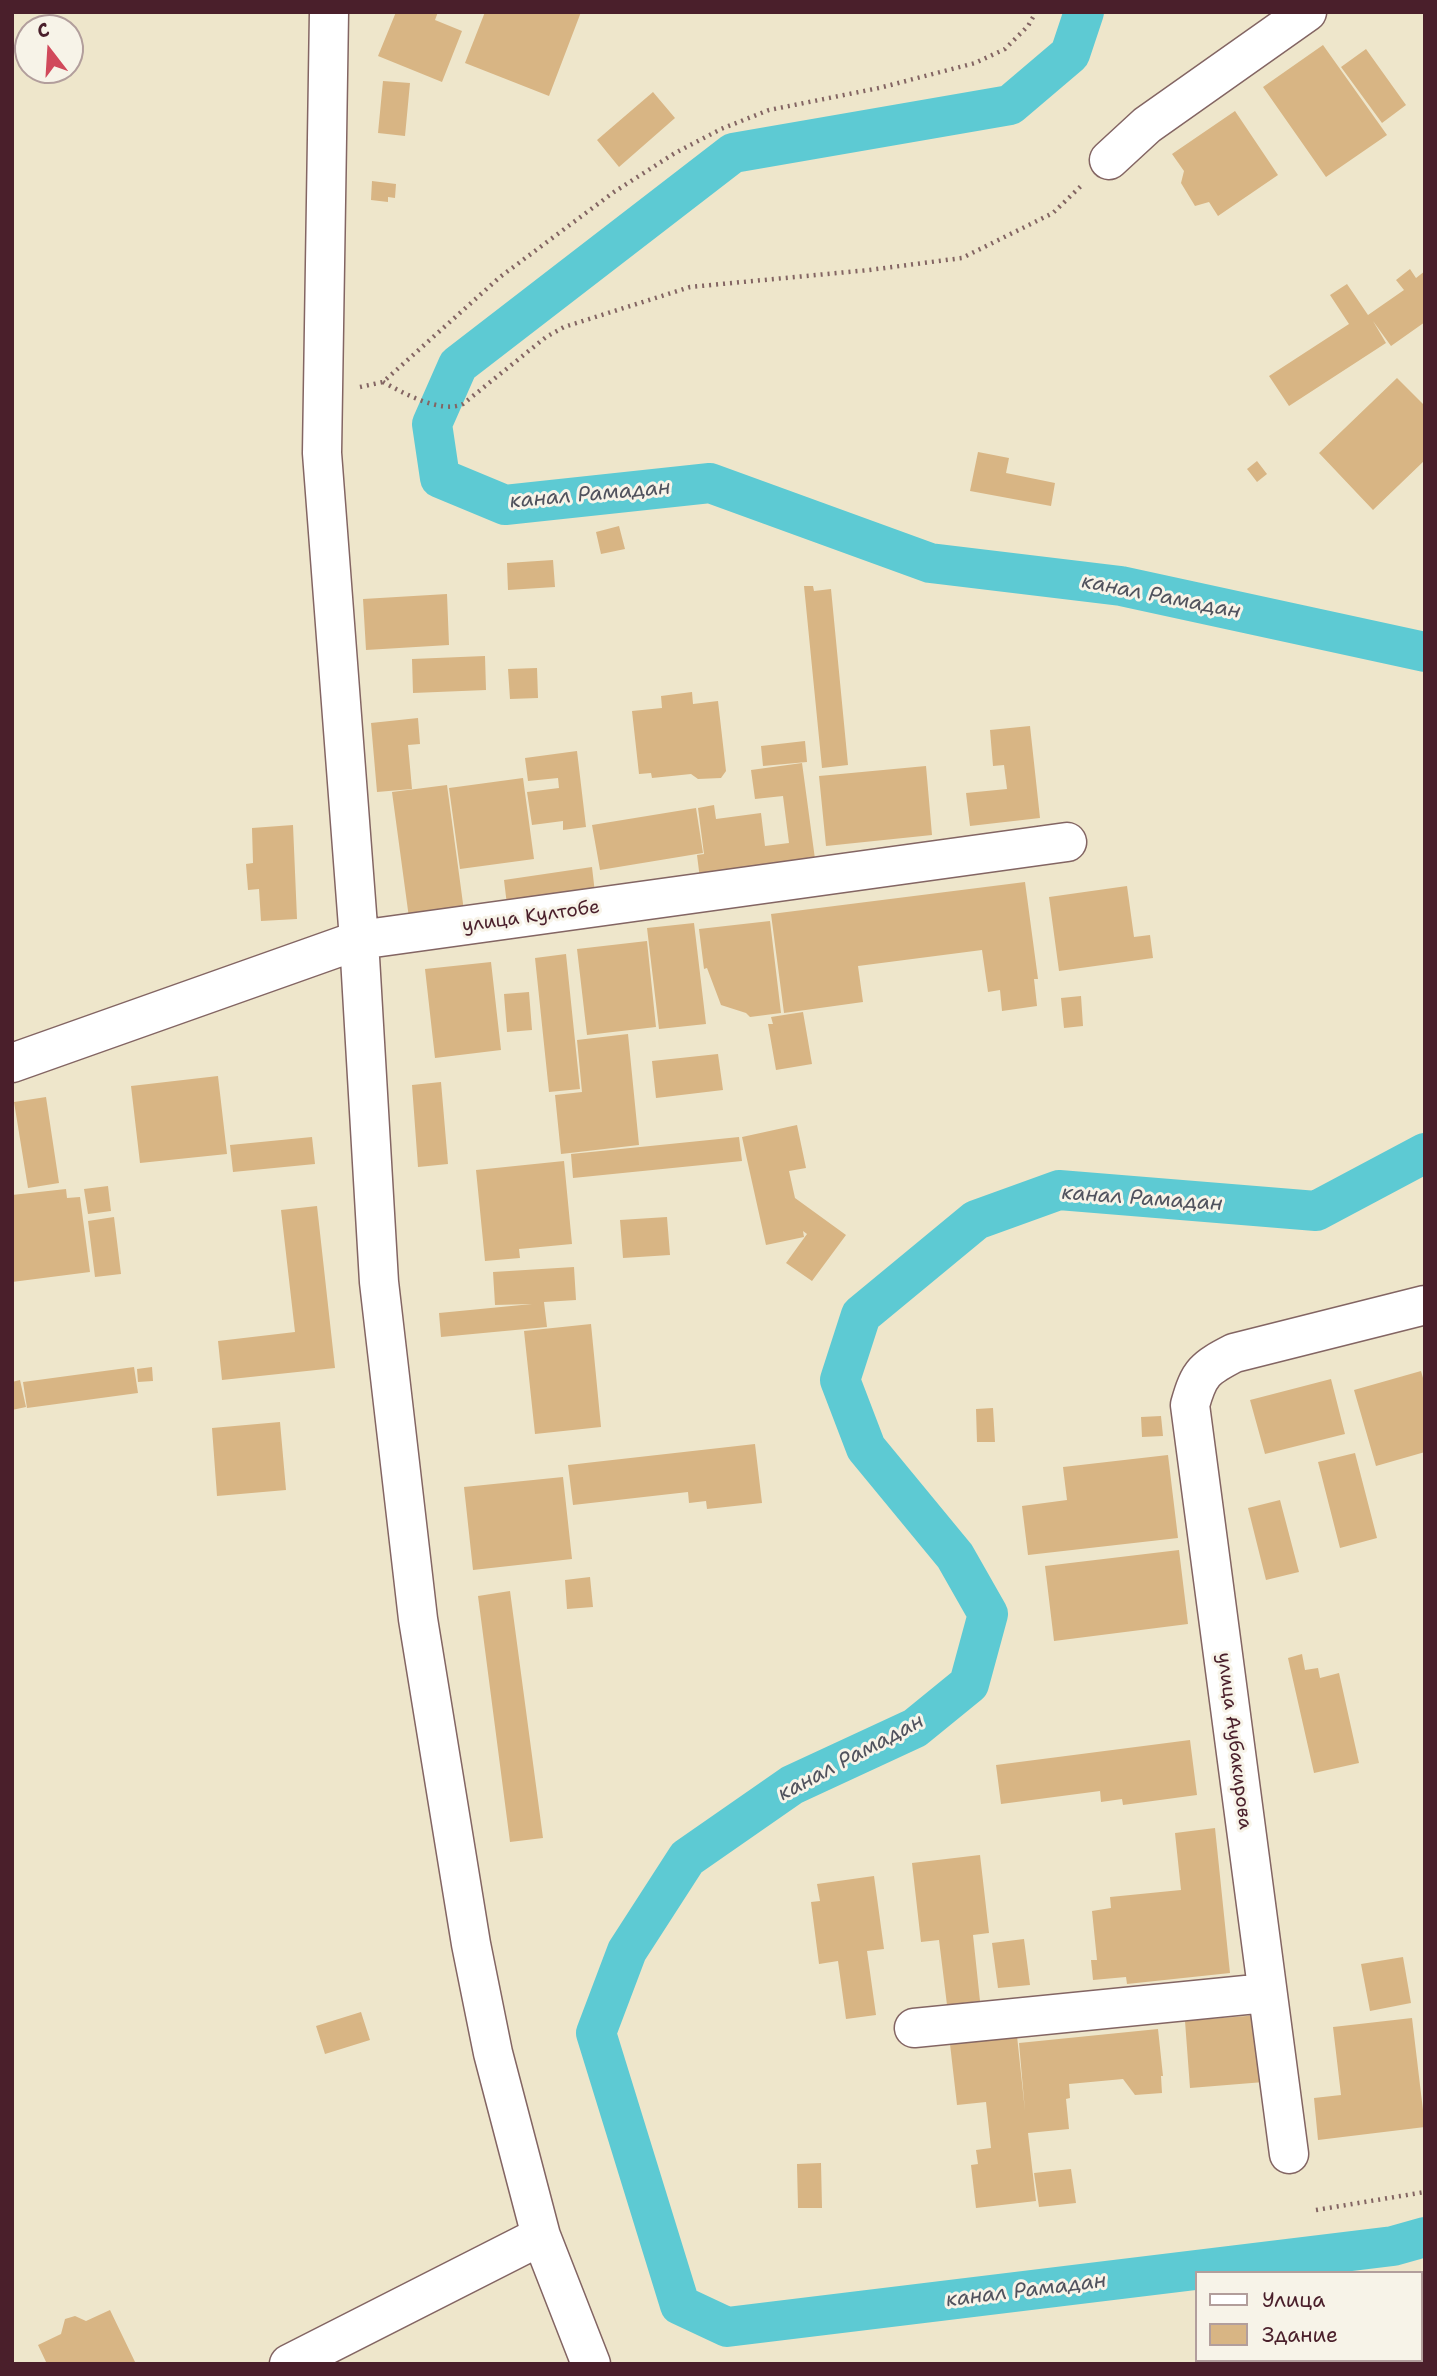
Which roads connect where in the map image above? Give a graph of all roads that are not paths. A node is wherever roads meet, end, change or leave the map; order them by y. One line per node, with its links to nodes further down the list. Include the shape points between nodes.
1 (1307, 12): 3 (street, via 1147,125)
2 (331, 14): 5 (street, via 322,453)
3 (1109, 160)
4 (1067, 842): 5 (street, улица Култобе)
5 (359, 940): 6 (street, улица Култобе); 11 (street, via 379,1282 418,1619 471,1944 493,2053)
6 (12, 1063)
7 (1425, 1305): 8 (street, улица Аубакирова, via 1234,1353 1208,1367 1195,1386 1190,1405)
8 (1266, 1993): 9 (street); 10 (street, улица Аубакирова)
9 (914, 2028)
10 (1289, 2154)
11 (541, 2236): 12 (street); 13 (street)
12 (289, 2364)
13 (591, 2364)

